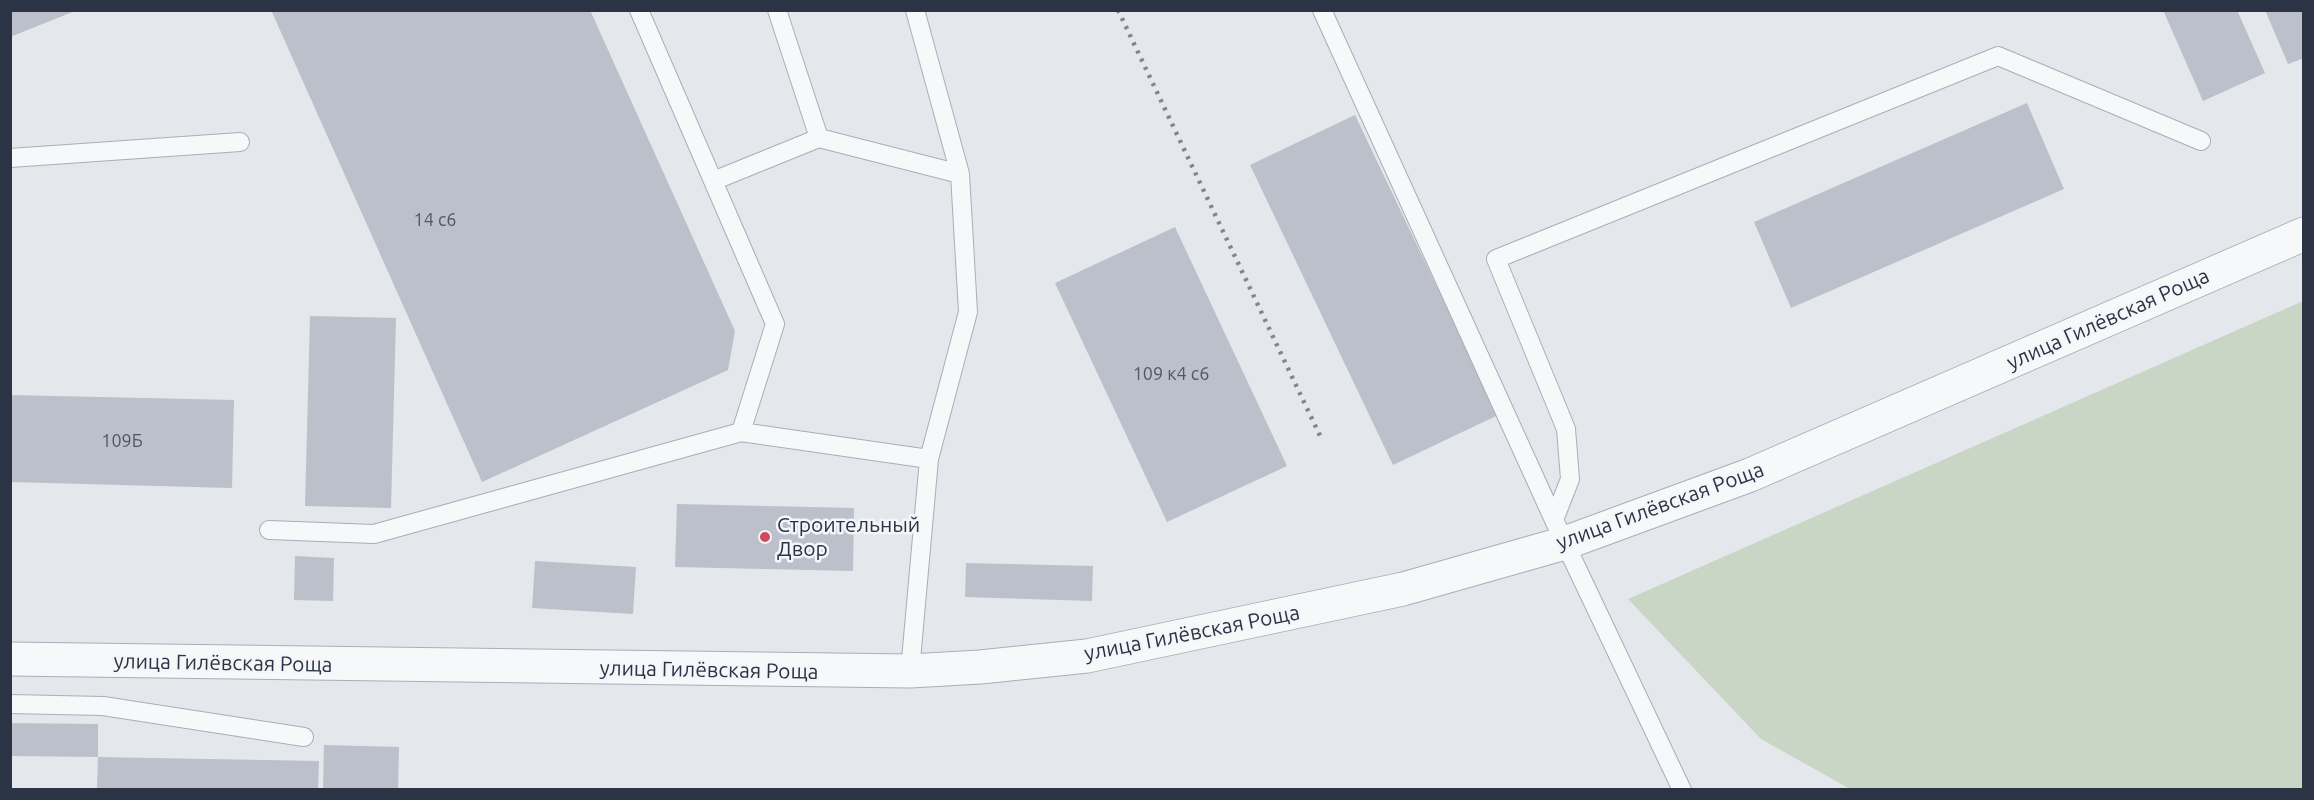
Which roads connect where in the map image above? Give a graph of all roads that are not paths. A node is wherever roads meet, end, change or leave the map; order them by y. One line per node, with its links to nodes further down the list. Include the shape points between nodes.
1 (639, 10): 10 (lane)
2 (777, 10): 5 (lane)
3 (915, 10): 9 (lane)
4 (1322, 10): 15 (lane)
5 (819, 138): 9 (lane); 10 (lane)
6 (2200, 141): 15 (lane, via 1998,56 1496,259 1566,429 1570,478)
7 (240, 142): 8 (lane)
8 (10, 158)
9 (960, 174): 13 (lane, via 968,312)
10 (713, 181): 12 (lane, via 774,324)
11 (2304, 234): 15 (street, улица Гилёвская Роща, via 1750,475)
12 (741, 432): 13 (lane); 14 (lane, via 374,534)
13 (928, 459): 17 (lane)
14 (269, 530)
15 (1560, 531): 17 (street, улица Гилёвская Роща, via 1403,589 1098,654); 20 (lane)
16 (10, 659): 17 (street, улица Гилёвская Роща)
17 (910, 671)
18 (10, 704): 19 (lane, via 103,706)
19 (304, 737)
20 (1682, 789)

